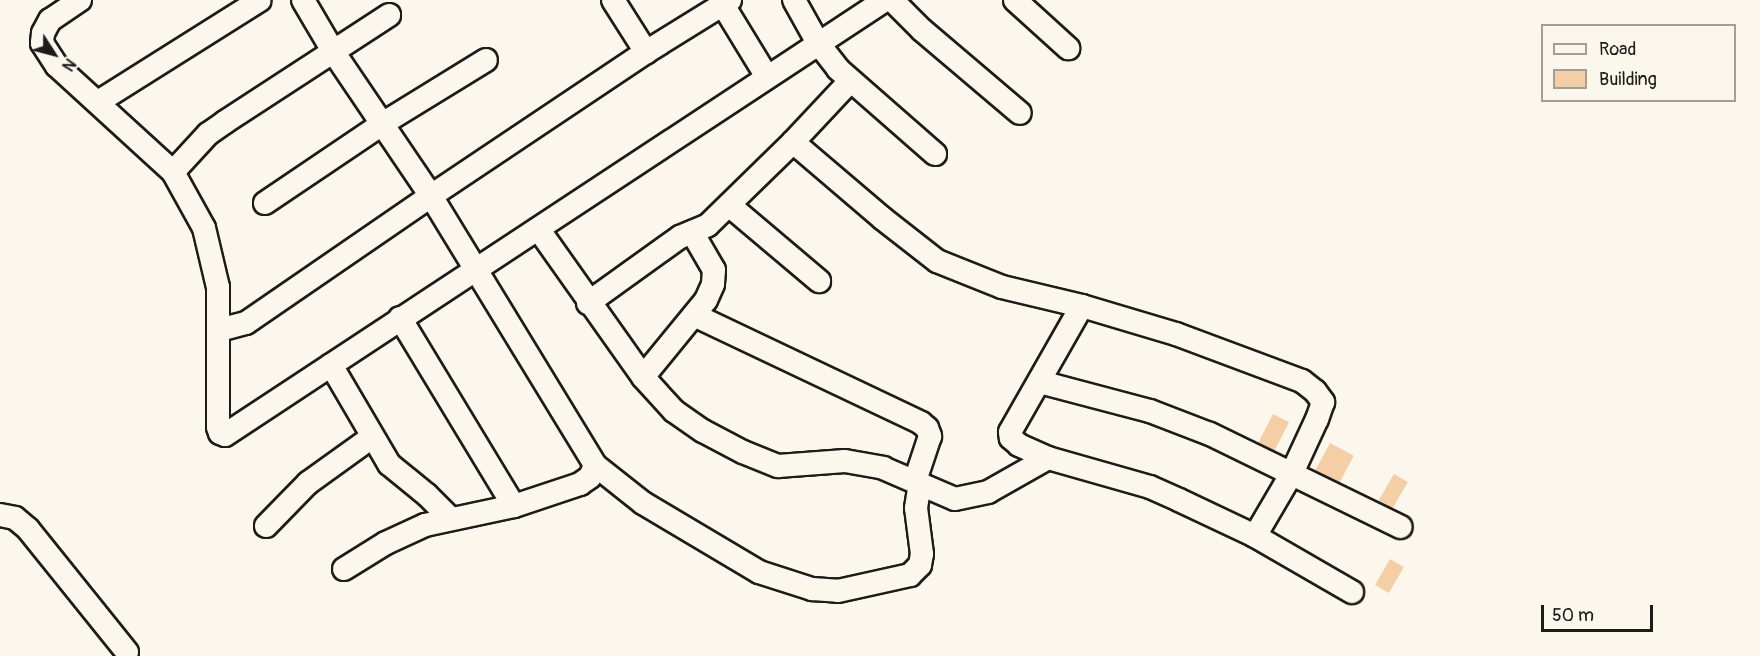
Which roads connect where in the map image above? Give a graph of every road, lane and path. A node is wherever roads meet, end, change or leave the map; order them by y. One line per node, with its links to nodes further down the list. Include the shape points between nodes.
1 (80, 0): 18 (street, via 50,20 42,43 57,66)
2 (260, 0): 18 (street)
3 (303, 0): 13 (street)
4 (613, 0): 14 (street)
5 (794, 0): 11 (street)
6 (885, 0): 11 (street)
7 (892, 0): 19 (street)
8 (1015, 0): 12 (street)
9 (724, 2): 14 (street); 16 (street)
10 (389, 15): 13 (street)
11 (818, 43): 16 (street); 17 (street)
12 (1068, 48)
13 (333, 51): 20 (street); 23 (street, via 208,134)
14 (646, 52): 24 (street)
15 (486, 60): 20 (street)
16 (767, 77): 27 (street)
17 (850, 81): 21 (street); 22 (street)
18 (98, 102): 23 (street)
19 (1020, 113)
20 (382, 124): 24 (street); 25 (street)
21 (793, 142): 26 (street); 32 (street, via 937,261 1002,287)
22 (935, 154)
23 (173, 172): 35 (street, via 204,228 213,256)
24 (431, 196): 29 (street); 35 (street, via 246,323)
25 (265, 203)
26 (729, 205): 28 (street, via 708,225); 30 (street)
27 (539, 230): 29 (street); 31 (street)
28 (692, 232): 31 (street); 33 (street, via 714,270 710,292)
29 (476, 269): 34 (street); 41 (street)
30 (819, 282)
31 (588, 303): 37 (street)
32 (1082, 306): 38 (street); 42 (street, via 1236,355 1302,381 1315,391 1323,402)
33 (694, 315): 37 (street); 43 (street, via 921,423 930,436)
34 (400, 318): 36 (street); 44 (street)
35 (219, 330): 36 (street, via 218,427 222,435 229,435)
36 (331, 365): 39 (street)
37 (643, 377): 43 (street, via 674,411 743,453 778,466 845,461 884,468)
38 (1040, 382): 40 (street, via 1010,432 1019,445); 42 (street, via 1181,422)
39 (372, 437): 46 (street, via 397,473); 47 (street, via 308,483)
40 (1048, 458): 43 (street, via 988,492 955,499); 49 (street, via 1150,487)
41 (595, 465): 43 (street, via 643,503 759,572 804,587 838,591 910,576 917,570 922,554); 44 (street, via 590,477 580,484)
42 (1292, 473): 48 (street); 49 (street)
43 (917, 482)
44 (514, 506): 46 (street)
45 (0, 515): 52 (street, via 15,518 28,529)
46 (451, 519): 50 (street, via 425,525 386,543)
47 (266, 526)
48 (1401, 527)
49 (1255, 537): 51 (street)
50 (344, 569)
51 (1352, 592)
52 (127, 652)

